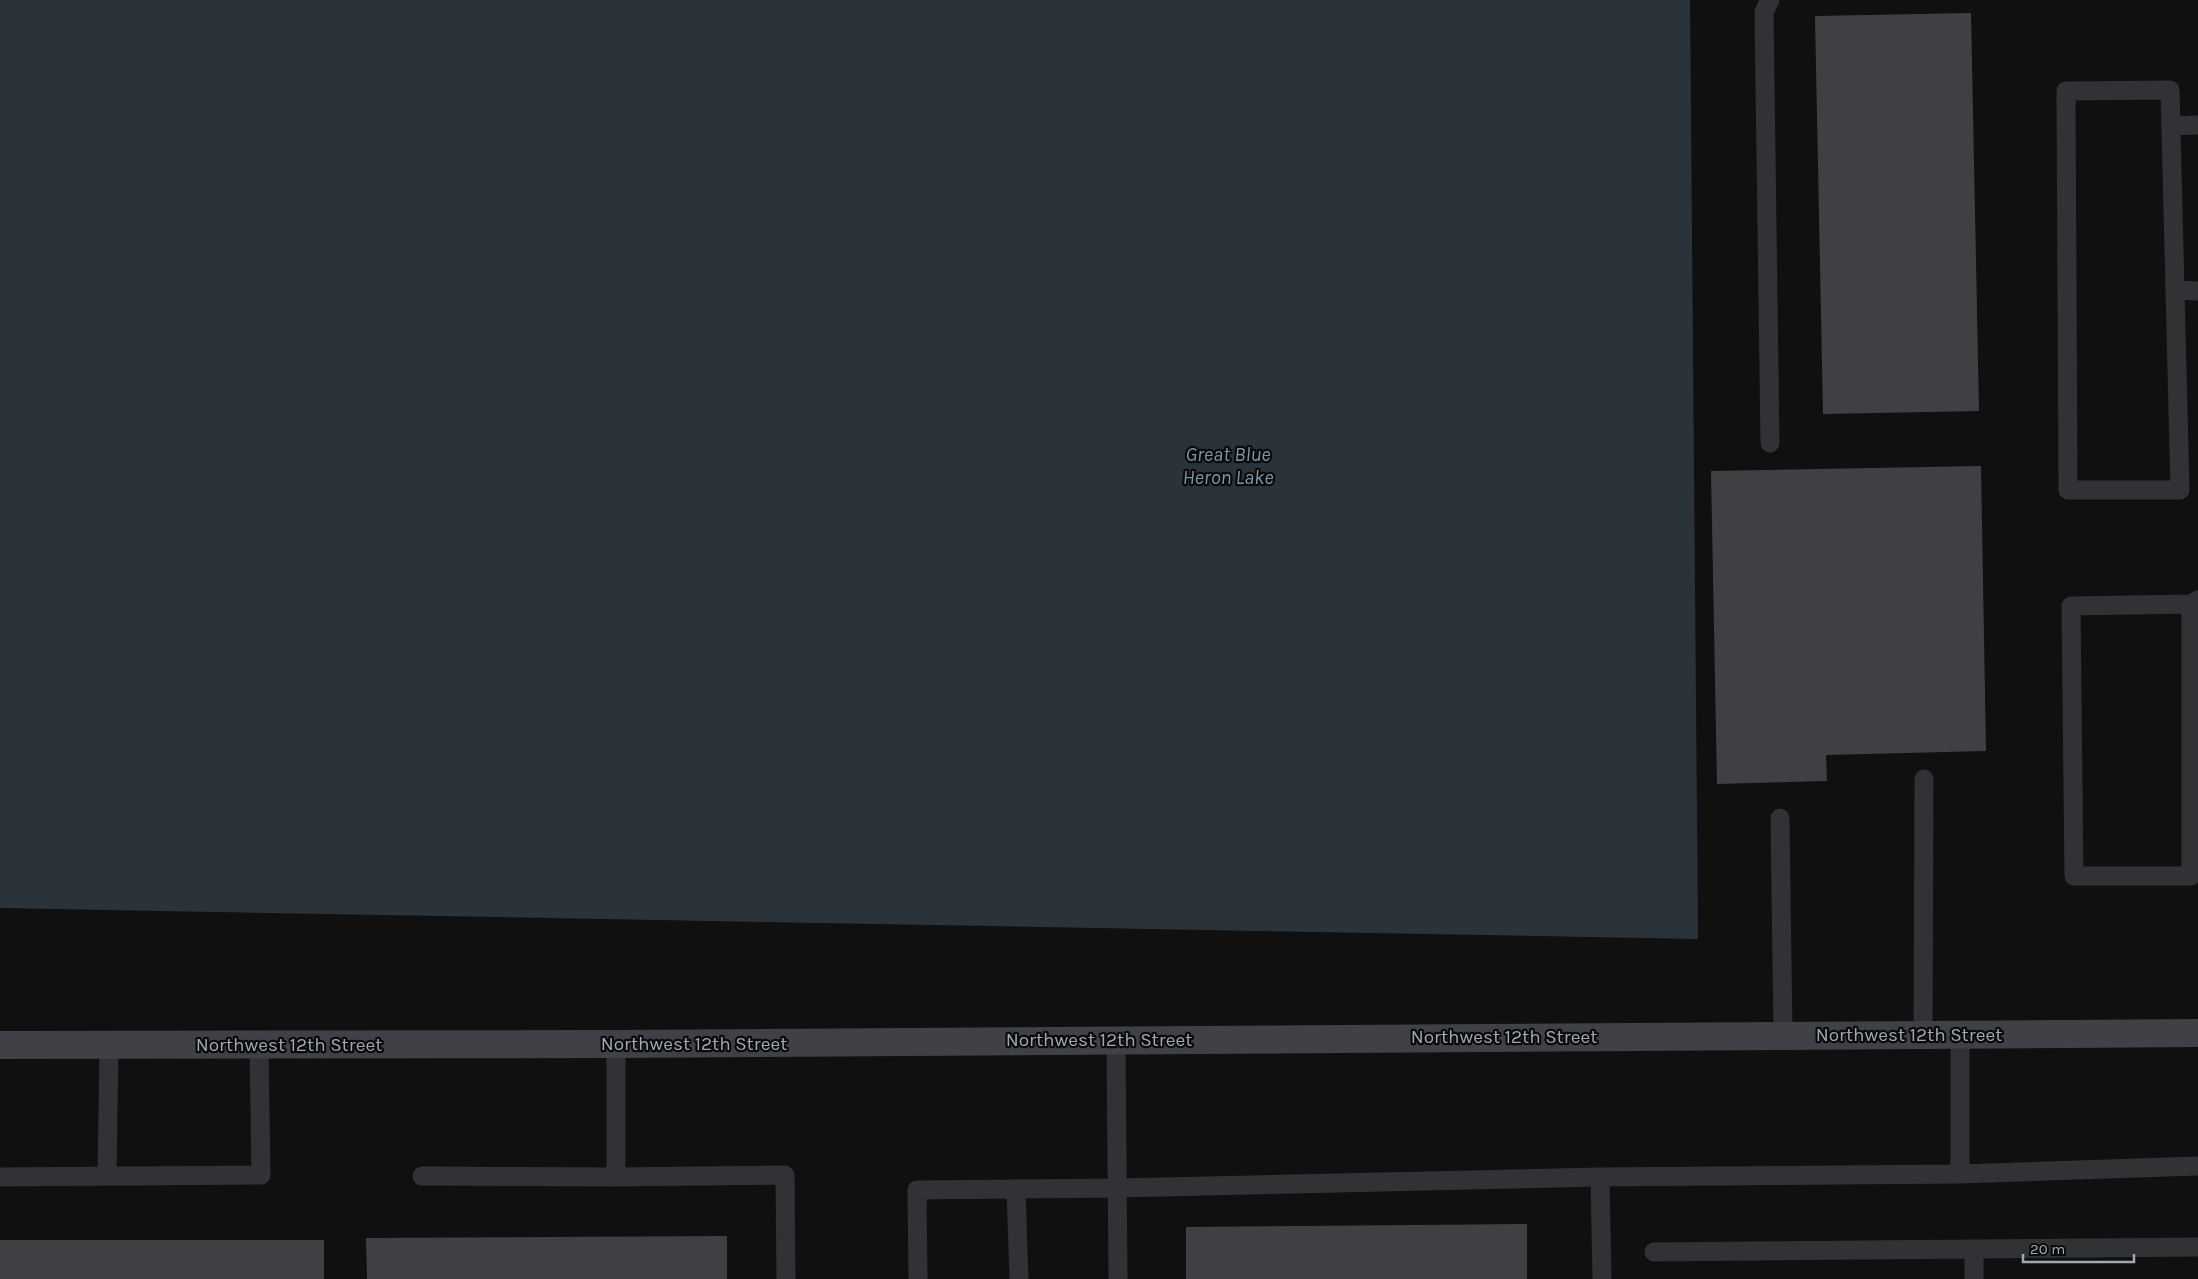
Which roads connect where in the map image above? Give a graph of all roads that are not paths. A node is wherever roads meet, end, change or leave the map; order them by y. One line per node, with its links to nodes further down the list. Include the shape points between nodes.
1 (1770, 0): 6 (lane, via 1764,12)
2 (2198, 124): 3 (lane)
3 (2171, 126): 4 (lane); 4 (lane, via 2170,90 2066,91 2068,490 2180,490)
4 (2175, 290): 5 (lane)
5 (2198, 291)
6 (1770, 443)
7 (2194, 602): 7 (lane, via 2071,606 2074,876 2191,876)
8 (1924, 779): 13 (lane)
9 (1780, 818): 12 (lane)
10 (2198, 1033): 11 (main road, Northwest 12th Street)
11 (1960, 1035): 13 (main road, Northwest 12th Street); 20 (lane)
12 (1783, 1036): 13 (main road, Northwest 12th Street); 14 (main road, Northwest 12th Street)
13 (1923, 1036)
14 (1116, 1040): 15 (main road, Northwest 12th Street); 26 (lane)
15 (616, 1044): 18 (main road, Northwest 12th Street); 24 (lane)
16 (0, 1045): 17 (main road, Northwest 12th Street)
17 (109, 1045): 18 (main road, Northwest 12th Street); 21 (lane)
18 (259, 1045): 21 (lane, via 261,1176)
19 (2198, 1166): 20 (lane)
20 (1960, 1174): 25 (lane)
21 (106, 1175): 23 (lane)
22 (422, 1176): 24 (lane)
23 (0, 1177)
24 (616, 1177): 31 (lane, via 785,1176)
25 (1600, 1177): 26 (lane); 35 (lane)
26 (1118, 1188): 27 (lane); 34 (lane)
27 (1016, 1190): 32 (lane, via 917,1190); 33 (lane)
28 (2198, 1247): 29 (lane)
29 (1974, 1249): 30 (lane); 36 (lane)
30 (1654, 1252)
31 (786, 1279)
32 (918, 1279)
33 (1019, 1279)
34 (1118, 1279)
35 (1602, 1279)
36 (1974, 1279)

